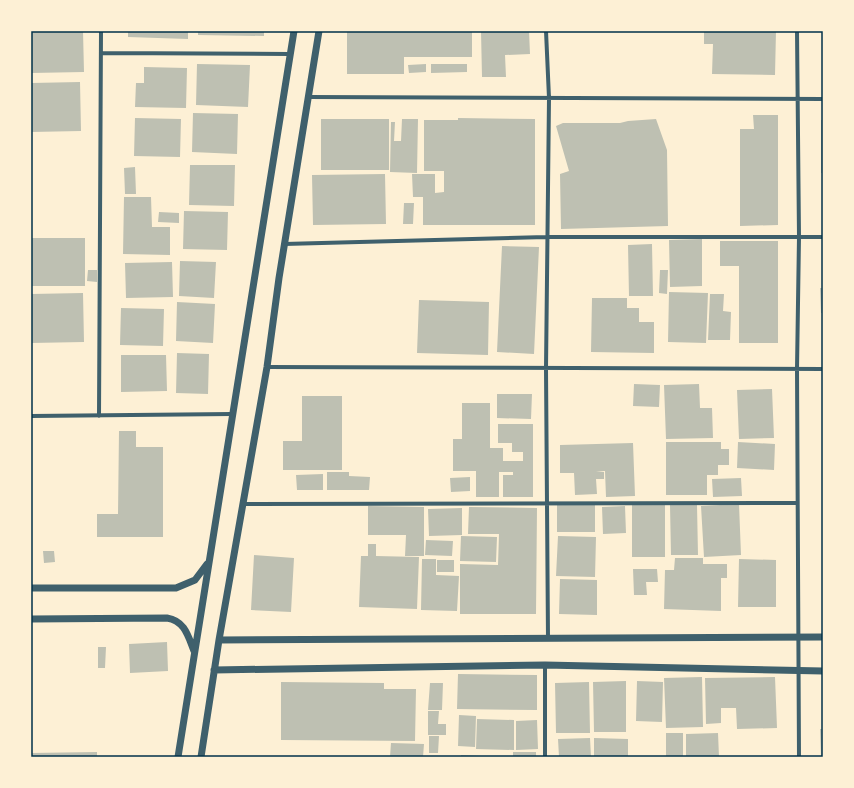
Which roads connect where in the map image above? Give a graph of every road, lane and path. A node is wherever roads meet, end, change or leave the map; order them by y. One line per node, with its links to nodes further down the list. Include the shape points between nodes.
1 (101, 31): 6 (street)
2 (294, 31): 7 (street)
3 (319, 31): 8 (street)
4 (546, 31): 9 (street)
5 (797, 31): 10 (street)
6 (101, 53): 7 (street); 22 (street)
7 (290, 54): 20 (street)
8 (308, 97): 9 (street); 15 (street)
9 (549, 98): 10 (street); 12 (street)
10 (797, 99): 11 (street); 13 (street)
11 (823, 99)
12 (546, 237): 13 (street); 15 (street); 17 (street)
13 (799, 237): 14 (street); 18 (street)
14 (823, 237)
15 (284, 244): 16 (street)
16 (267, 367): 17 (street); 25 (street)
17 (546, 369): 18 (street); 23 (street)
18 (797, 369): 19 (street); 24 (street)
19 (823, 369)
20 (232, 414): 22 (street); 26 (street)
21 (31, 416): 22 (street)
22 (99, 416)
23 (546, 503): 24 (street); 25 (street); 31 (street)
24 (797, 503): 30 (street)
25 (243, 504): 32 (street)
26 (210, 558): 27 (street, via 195,580 176,588); 33 (street)
27 (31, 588)
28 (31, 619): 33 (street, via 174,619 186,630)
29 (823, 637): 30 (street)
30 (797, 638): 31 (street); 36 (street)
31 (548, 639): 32 (street)
32 (219, 640): 35 (street)
33 (194, 652): 38 (street)
34 (545, 666): 35 (street); 36 (street); 40 (street)
35 (214, 670): 39 (street)
36 (797, 670): 37 (street); 41 (street)
37 (823, 670)
38 (178, 757)
39 (201, 757)
40 (545, 757)
41 (799, 757)

